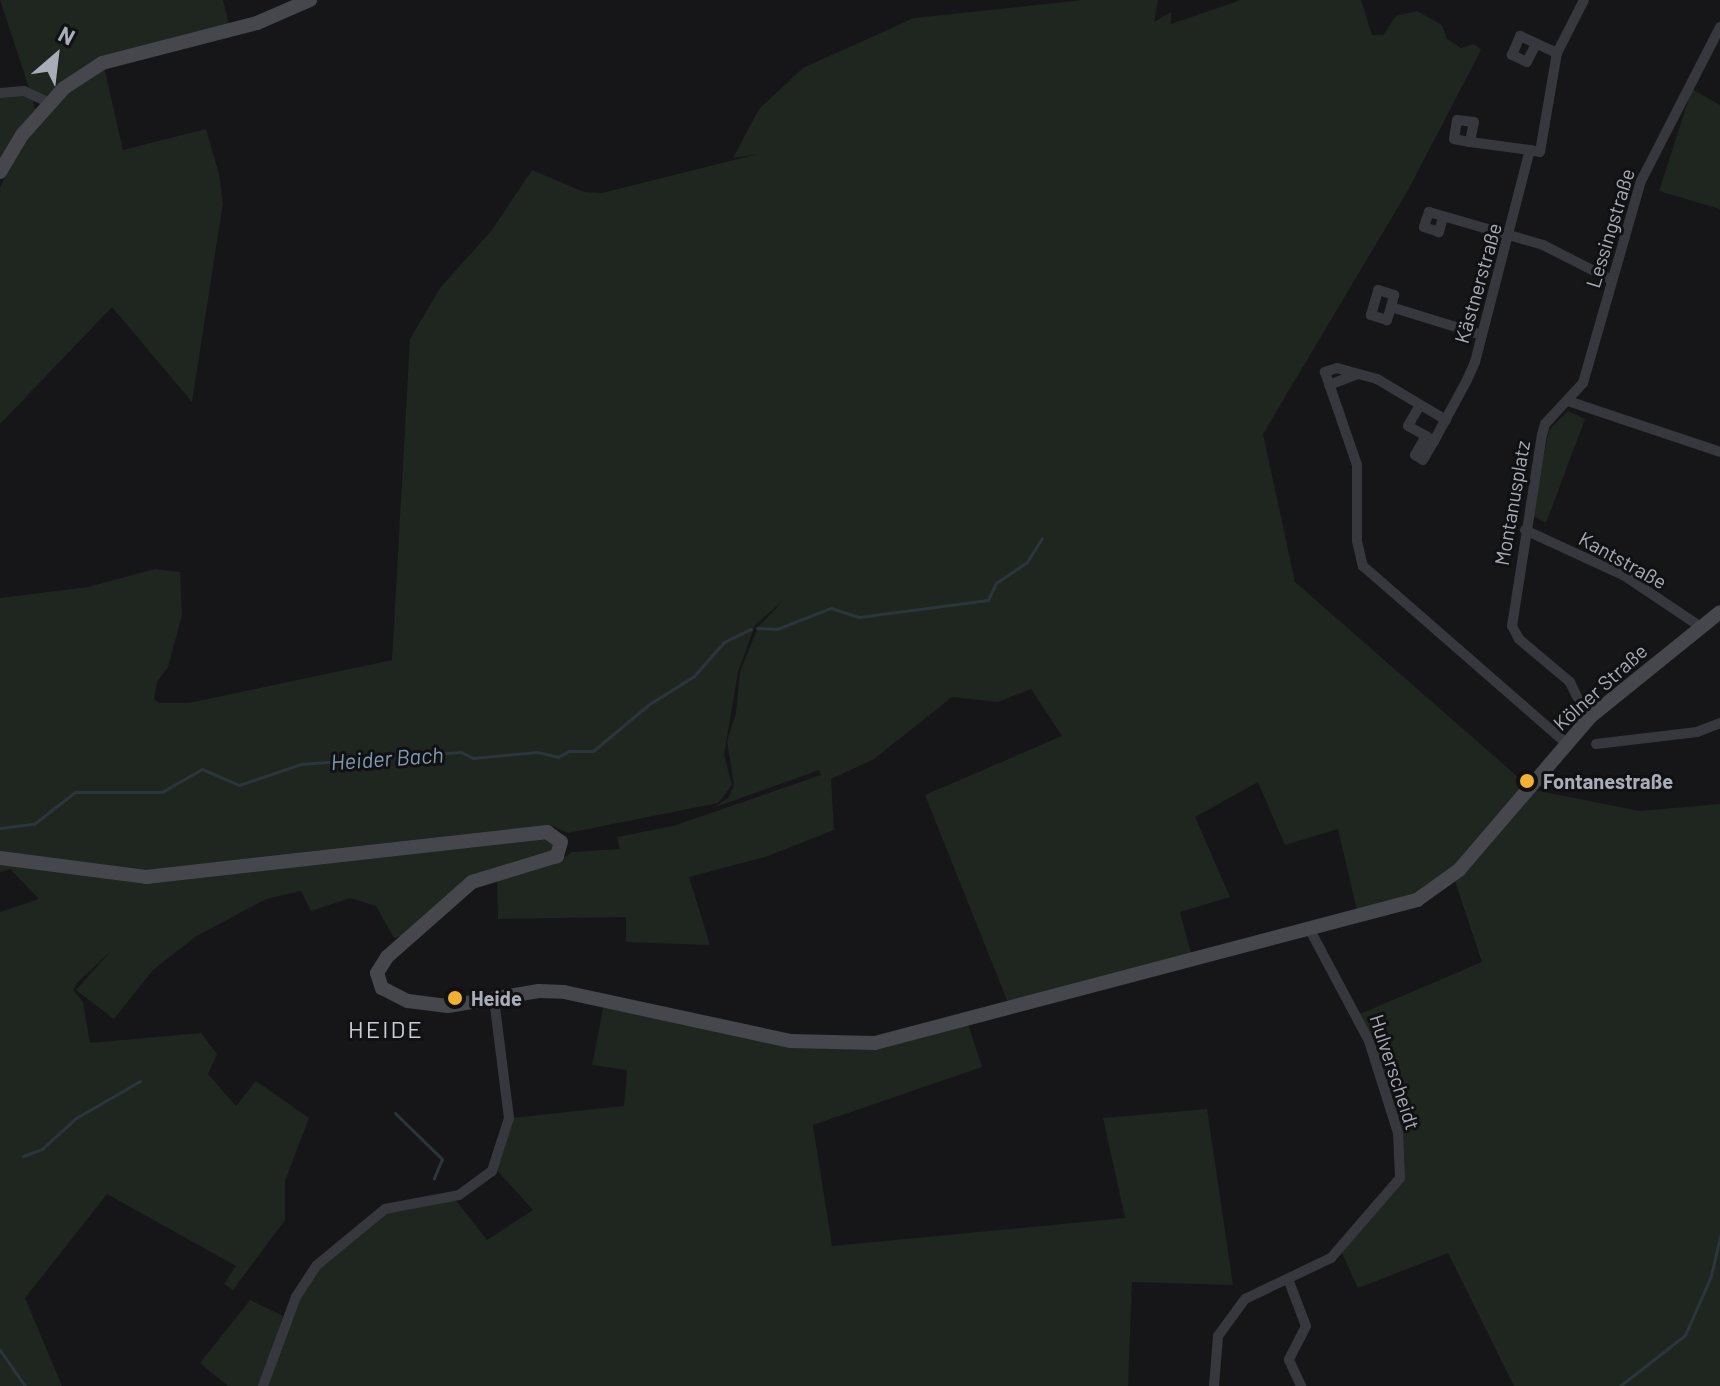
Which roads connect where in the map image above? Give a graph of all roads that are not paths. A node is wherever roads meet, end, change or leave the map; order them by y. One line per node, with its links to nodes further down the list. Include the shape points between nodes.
1 (310, 0): 7 (main road, via 257,23 102,63)
2 (1584, 0): 5 (street)
3 (1720, 27): 13 (street, Lessingstraße, via 1641,181)
4 (1536, 44): 5 (street)
5 (1557, 53): 9 (street, via 1545,145 1540,152)
6 (0, 93): 7 (street, via 24,91)
7 (50, 103): 10 (main road)
8 (1470, 142): 9 (street)
9 (1530, 150): 12 (street, Kästnerstraße)
10 (0, 172)
11 (1443, 217): 12 (street)
12 (1511, 236): 13 (street, via 1543,245); 15 (street, Kästnerstraße)
13 (1612, 280): 16 (street, Lessingstraße, via 1583,383)
14 (1391, 307): 15 (street)
15 (1482, 335): 18 (street, Kästnerstraße)
16 (1568, 401): 19 (street); 20 (street, Montanusplatz, via 1545,424)
17 (1420, 405): 18 (street); 18 (street, Kästnerstraße, via 1408,426 1430,438); 25 (street, via 1377,379 1337,368 1325,372 1357,465 1357,541 1363,566)
18 (1446, 420)
19 (1720, 452)
20 (1525, 530): 22 (street, Kantstraße, via 1625,576); 23 (street, Montanusplatz, via 1514,634 1570,682)
21 (1720, 612): 22 (main road, Kölner Straße)
22 (1701, 627): 25 (main road, Kölner Straße, via 1604,704)
23 (1577, 697)
24 (1720, 723): 26 (street, via 1697,732)
25 (1566, 743): 28 (main road, Kölner Straße, via 1459,870 1434,890 1396,908)
26 (1596, 744)
27 (0, 858): 29 (main road, via 146,877 539,832 560,840 554,859 488,873 462,890 387,957 378,982 389,994 414,1003 448,1006)
28 (1311, 932): 29 (main road, Kölner Straße, via 862,1044 790,1041 564,992); 30 (street, Hulverscheidt, via 1369,1041 1398,1133 1400,1169 1393,1189 1331,1258)
29 (494, 1000): 31 (street, via 509,1118 492,1171 459,1195 385,1209 317,1265 296,1297)
30 (1288, 1279): 32 (street, Hulverscheidt, via 1245,1299 1221,1331); 33 (street, via 1306,1326 1289,1360)
31 (263, 1386)
32 (1214, 1386)
33 (1301, 1386)

